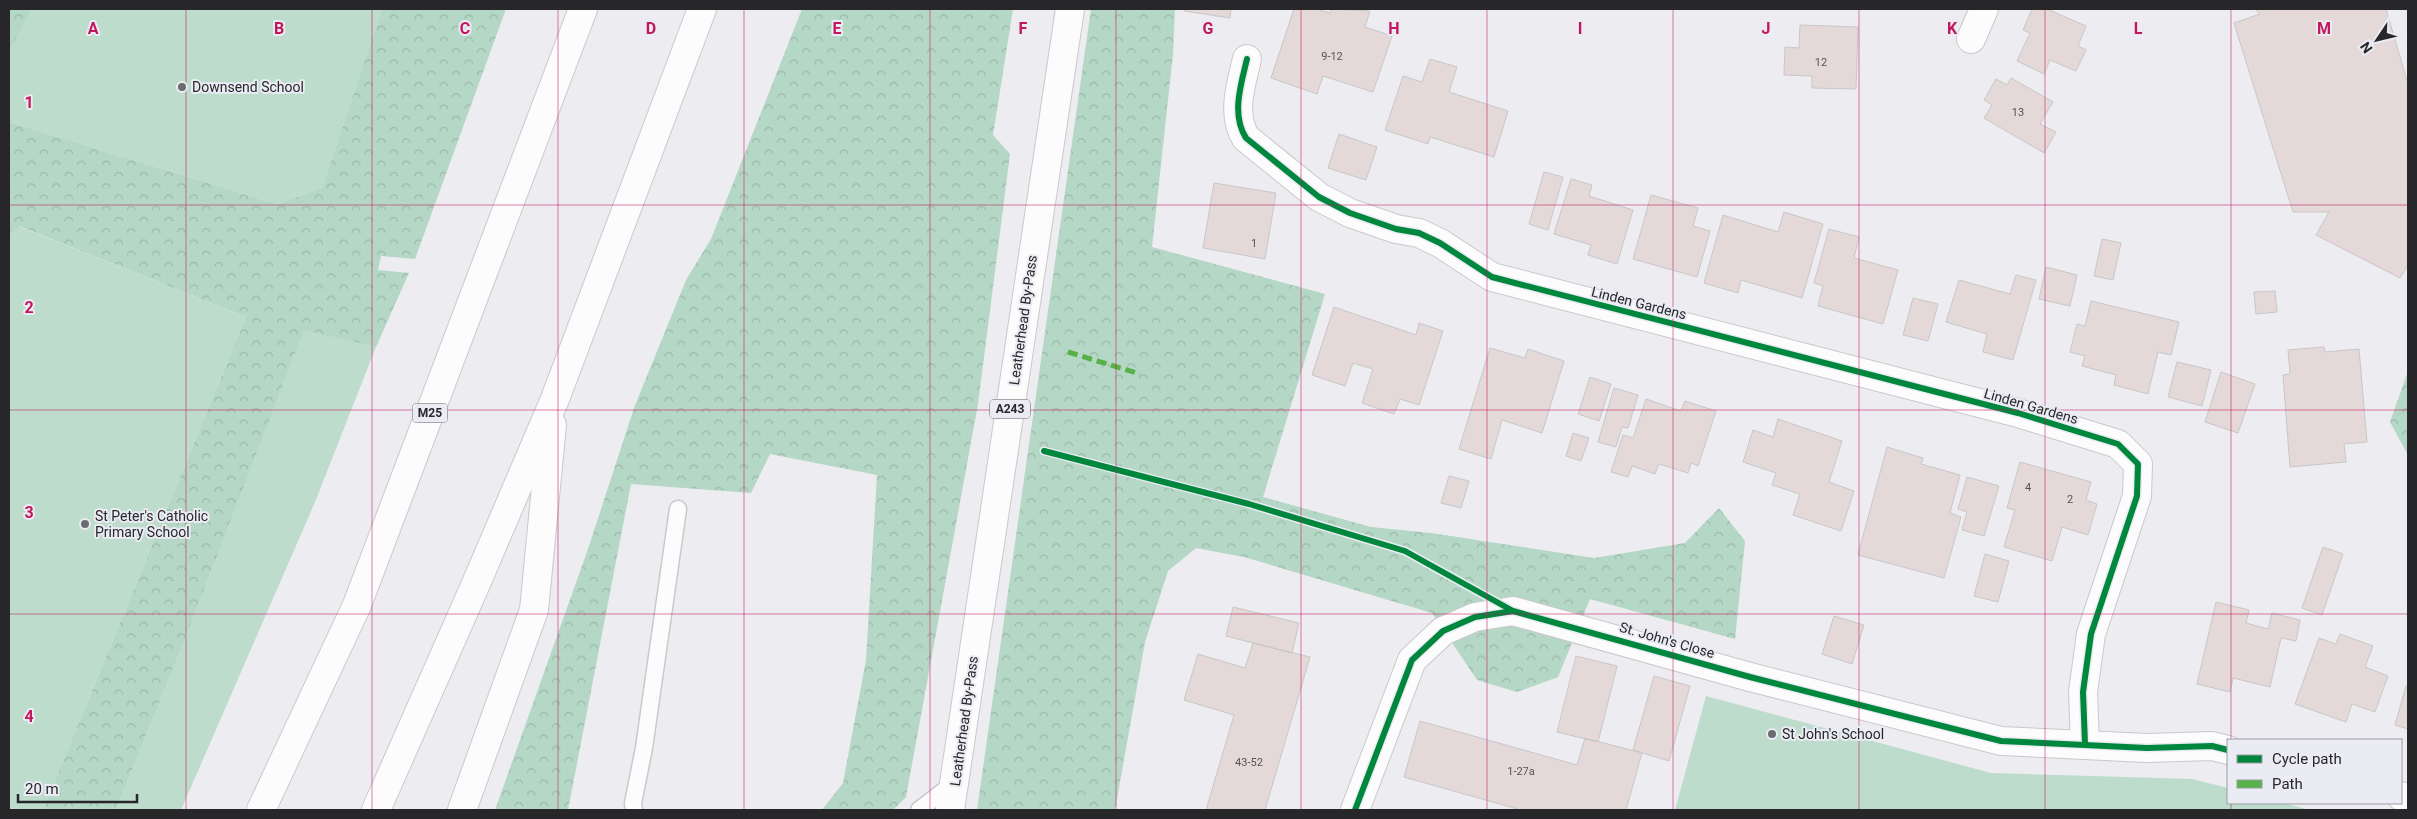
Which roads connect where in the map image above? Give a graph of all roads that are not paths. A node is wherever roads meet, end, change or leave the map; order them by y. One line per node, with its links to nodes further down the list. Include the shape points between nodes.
1 (583, 9): 12 (main road, M25, via 357,605)
2 (702, 9): 7 (main road)
3 (1070, 9): 11 (main road, Leatherhead By-Pass / A243)
4 (1984, 9): 5 (main road)
5 (1971, 39)
6 (1247, 59): 9 (main road, Linden Gardens, via 1238,110 1239,127 1254,146 1319,197 1350,213 1396,229 1419,233 1492,277 2018,414 2118,444 2138,464 2137,496 2091,634 2083,692)
7 (555, 399): 13 (main road); 14 (main road, via 534,610)
8 (678, 509): 15 (lane)
9 (2085, 744): 10 (main road, via 2147,748 2212,746); 18 (main road, St. John's Close, via 2001,741 1750,677 1512,611 1475,617 1443,631 1412,660)
10 (2227, 750)
11 (954, 783): 16 (lane); 17 (main road, Leatherhead By-Pass / A243)
12 (261, 810)
13 (376, 810)
14 (462, 810)
15 (634, 810)
16 (919, 810)
17 (950, 810)
18 (1355, 810)

